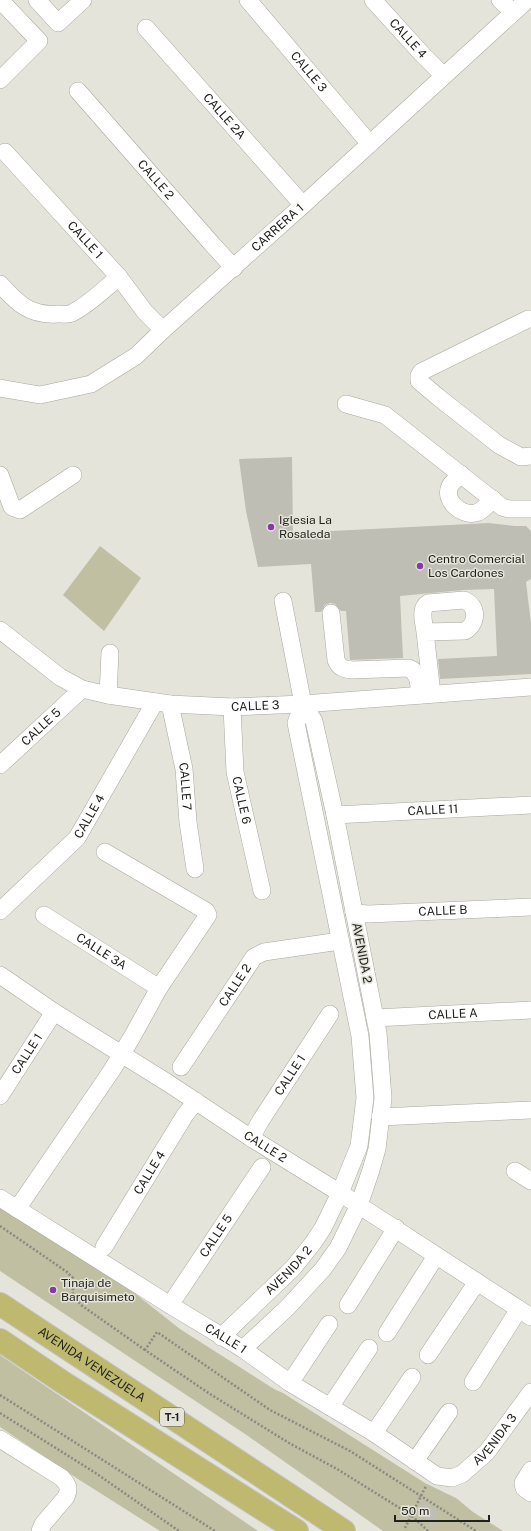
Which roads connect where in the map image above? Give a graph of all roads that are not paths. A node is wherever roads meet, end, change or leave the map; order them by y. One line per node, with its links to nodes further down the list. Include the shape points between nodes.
1 (0, 0): 11 (street, via 39,41)
2 (36, 0): 3 (street, via 58,23)
3 (83, 0)
4 (248, 0): 13 (street, CALLE 3)
5 (374, 0): 10 (street, CALLE 4)
6 (500, 0): 8 (street)
7 (527, 0): 8 (street, CARRERA 1)
8 (513, 12): 10 (street, CARRERA 1)
9 (146, 28): 15 (street, CALLE 2A)
10 (443, 76): 13 (street, CARRERA 1)
11 (0, 80)
12 (78, 91): 16 (street, CALLE 2)
13 (370, 144): 15 (street, CARRERA 1)
14 (5, 152): 17 (street, CALLE 1)
15 (303, 205): 16 (street, CARRERA 1)
16 (234, 268): 20 (street, CARRERA 1)
17 (118, 277): 18 (street, via 87,304 71,314 49,315 30,310 16,302); 20 (street, CALLE 1)
18 (0, 284)
19 (531, 319): 23 (street, via 421,372 419,376 419,381 499,445 520,457)
20 (162, 330): 21 (street, CARRERA 1, via 136,356 91,384 40,395)
21 (0, 388)
22 (346, 404): 24 (street, via 385,415)
23 (531, 456)
24 (461, 474): 27 (street); 27 (street, via 450,486 448,494 454,506 465,513 476,513)
25 (0, 475): 26 (street, via 12,507 20,510)
26 (73, 475)
27 (493, 499): 28 (street, via 506,508)
28 (531, 510)
29 (283, 601): 39 (street)
30 (331, 613): 37 (street, via 336,660 340,667 346,670 409,668 413,670)
31 (0, 630): 35 (street, CALLE 3, via 60,677)
32 (425, 632): 37 (street)
33 (110, 653): 36 (street)
34 (531, 687): 37 (street, CALLE 3)
35 (82, 689): 36 (street, CALLE 3); 41 (street, CALLE 5)
36 (108, 695): 38 (street, CALLE 3)
37 (426, 695): 39 (street, CALLE 3)
38 (163, 703): 40 (street, CALLE 3); 45 (street, CALLE 7, via 184,769 189,828); 48 (street, CALLE 4, via 77,838)
39 (303, 704): 40 (street, CALLE 3); 43 (street, AVENIDA 2, via 314,721); 51 (street, AVENIDA 2, via 296,723)
40 (232, 708): 46 (street, CALLE 6, via 235,772)
41 (0, 765)
42 (531, 805): 43 (street, CALLE 11)
43 (335, 815): 49 (street, AVENIDA 2)
44 (105, 852): 53 (street, via 206,911 208,915)
45 (196, 869)
46 (262, 891)
47 (531, 907): 49 (street, CALLE B)
48 (0, 911)
49 (354, 913): 57 (street, AVENIDA 2)
50 (44, 915): 53 (street, CALLE 3A)
51 (340, 941): 59 (street, CALLE 2, via 264,952 254,956); 68 (street, AVENIDA 2, via 360,1036 365,1098 359,1146)
52 (0, 974): 55 (street, CALLE 2)
53 (159, 988): 58 (street)
54 (531, 1010): 57 (street, CALLE A)
55 (54, 1012): 58 (street, CALLE 2); 60 (street, CALLE 1)
56 (330, 1014): 64 (street, CALLE 1)
57 (375, 1018): 63 (street, AVENIDA 2, via 383,1098)
58 (121, 1054): 61 (street, CALLE 2); 71 (street)
59 (181, 1067)
60 (0, 1096)
61 (196, 1101): 64 (street, CALLE 2); 73 (street, CALLE 4)
62 (531, 1110): 63 (street)
63 (380, 1117): 70 (street, AVENIDA 2, via 372,1170)
64 (251, 1138): 68 (street, CALLE 2)
65 (262, 1168): 77 (street, CALLE 5)
66 (515, 1171): 67 (street)
67 (531, 1181)
68 (340, 1193): 70 (street, CALLE 2); 82 (street, AVENIDA 2, via 323,1228 293,1268)
69 (0, 1198): 71 (street, CALLE 1)
70 (359, 1205): 72 (street, CALLE 2); 85 (street, AVENIDA 2, via 338,1248 323,1269 287,1308)
71 (17, 1209): 77 (street, CALLE 1)
72 (396, 1228): 74 (street, CALLE 2); 78 (street)
73 (104, 1247)
74 (436, 1256): 75 (street, CALLE 2); 81 (street)
75 (477, 1282): 79 (street, CALLE 2); 86 (street)
76 (0, 1304): 101 (main road, AVENIDA VENEZUELA / T-1)
77 (170, 1305): 82 (street, CALLE 1)
78 (348, 1305)
79 (525, 1313): 88 (street)
80 (329, 1324): 89 (street)
81 (386, 1333)
82 (221, 1337): 85 (street, CALLE 1)
83 (0, 1340): 100 (main road, T-1)
84 (369, 1348): 91 (street)
85 (243, 1349): 89 (street, CALLE 1)
86 (428, 1355)
87 (412, 1377): 93 (street)
88 (474, 1382)
89 (290, 1383): 91 (street, CALLE 1)
90 (531, 1392): 97 (street, AVENIDA 3, via 487,1452 462,1474)
91 (330, 1407): 93 (street, CALLE 1)
92 (449, 1412): 95 (street)
93 (374, 1433): 95 (street, CALLE 1)
94 (0, 1439): 99 (street, via 62,1478 68,1485 66,1497)
95 (415, 1461): 97 (street, CALLE 1, via 437,1476)
96 (531, 1470): 98 (street, via 523,1483 524,1488)
97 (452, 1478)
98 (531, 1493)
99 (37, 1529)
100 (297, 1531)
101 (344, 1531)

